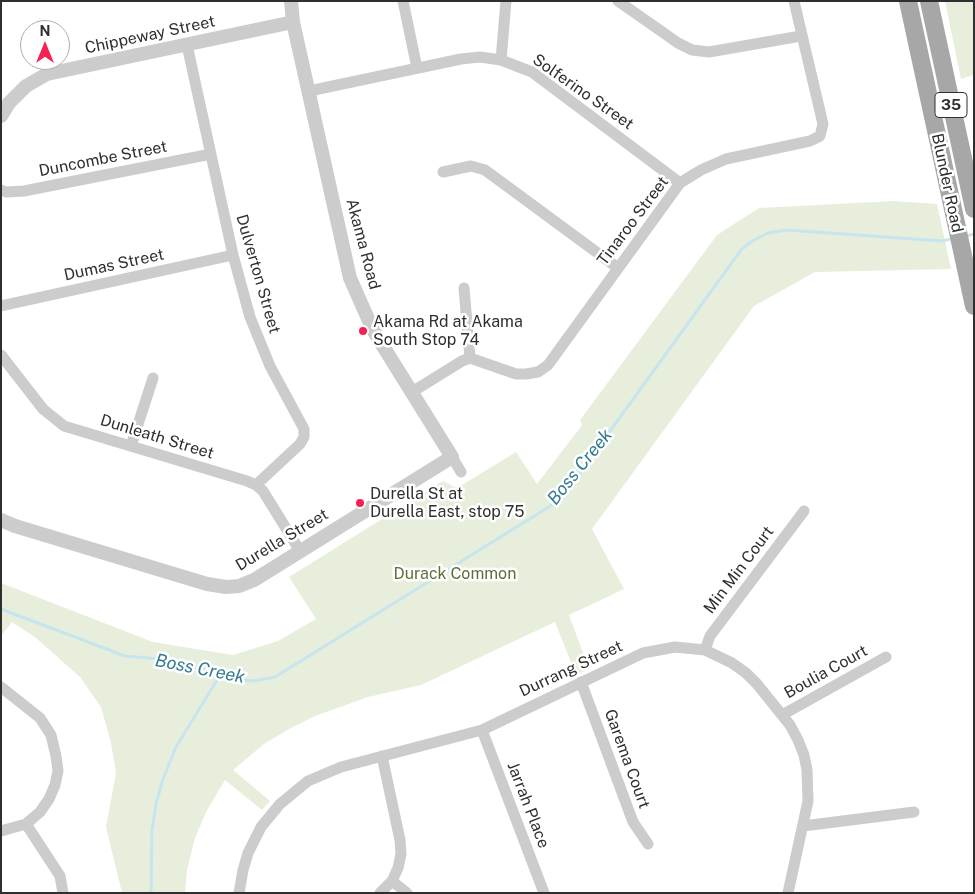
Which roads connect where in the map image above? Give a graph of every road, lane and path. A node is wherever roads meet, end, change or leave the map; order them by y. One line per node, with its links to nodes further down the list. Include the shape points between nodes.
1 (292, 1): 8 (street, Akama Road)
2 (403, 1): 12 (street)
3 (506, 1): 11 (street)
4 (618, 1): 9 (street, via 678,44 692,50 709,52)
5 (794, 1): 9 (street, Tinaroo Street)
6 (908, 1): 24 (main road, Blunder Road / 35)
7 (929, 1): 19 (main road, Blunder Road / 35)
8 (293, 22): 10 (street, Chippeway Street); 13 (street, Akama Road)
9 (801, 36): 17 (street, Tinaroo Street, via 823,124 820,136 810,142 726,160)
10 (187, 45): 14 (street, Chippeway Street, via 47,74 26,86); 15 (street, Dulverton Street)
11 (501, 60): 12 (street, Solferino Street, via 461,58); 17 (street, Solferino Street, via 532,72)
12 (417, 68): 13 (street, Solferino Street)
13 (309, 91): 28 (street, Akama Road, via 350,278 373,330)
14 (1, 116)
15 (211, 154): 18 (street, Duncombe Street, via 24,192); 20 (street, Dulverton Street)
16 (443, 172): 21 (street, via 471,166 485,170)
17 (680, 183): 21 (street, Tinaroo Street)
18 (1, 190)
19 (974, 209)
20 (233, 255): 23 (street, Dumas Street); 32 (street, Dulverton Street, via 263,349 304,429 300,444)
21 (618, 268): 26 (street, Tinaroo Street, via 548,365 538,372 516,374)
22 (464, 288): 26 (street)
23 (1, 306)
24 (974, 306)
25 (1, 354): 29 (street, Dunleath Street, via 52,418 64,426)
26 (470, 358): 28 (street)
27 (153, 378): 29 (street)
28 (412, 392): 30 (street, Akama Road)
29 (131, 446): 32 (street, Dunleath Street)
30 (452, 457): 31 (street, Akama Road); 35 (street, Durella Street)
31 (461, 472)
32 (256, 485): 35 (street)
33 (804, 511): 36 (street, Min Min Court, via 710,636)
34 (1, 520): 35 (street, Durella Street, via 207,584 226,587 254,580)
35 (300, 551)
36 (704, 650): 38 (street, Durrang Street, via 675,647 643,653); 40 (street, Durrang Street, via 746,673)
37 (886, 657): 40 (street, Boulia Court)
38 (581, 682): 41 (street, Durrang Street); 47 (street, Garema Court, via 634,822)
39 (1, 687): 44 (street, via 40,718 51,735 56,756 58,771 49,799)
40 (782, 716): 45 (street, Durrang Street, via 798,740 807,770 808,801)
41 (482, 730): 42 (street, Durrang Street); 53 (street, Jarrah Place)
42 (382, 756): 48 (street, via 400,840 398,868); 50 (street, Durrang Street, via 323,774 280,804 261,827 248,853)
43 (914, 812): 45 (street)
44 (26, 824): 46 (street); 49 (street, via 60,876)
45 (803, 826): 54 (street, Durrang Street)
46 (1, 831)
47 (648, 844)
48 (392, 882): 51 (street); 52 (street)
49 (63, 893)
50 (240, 893)
51 (380, 893)
52 (407, 893)
53 (544, 893)
54 (788, 893)

